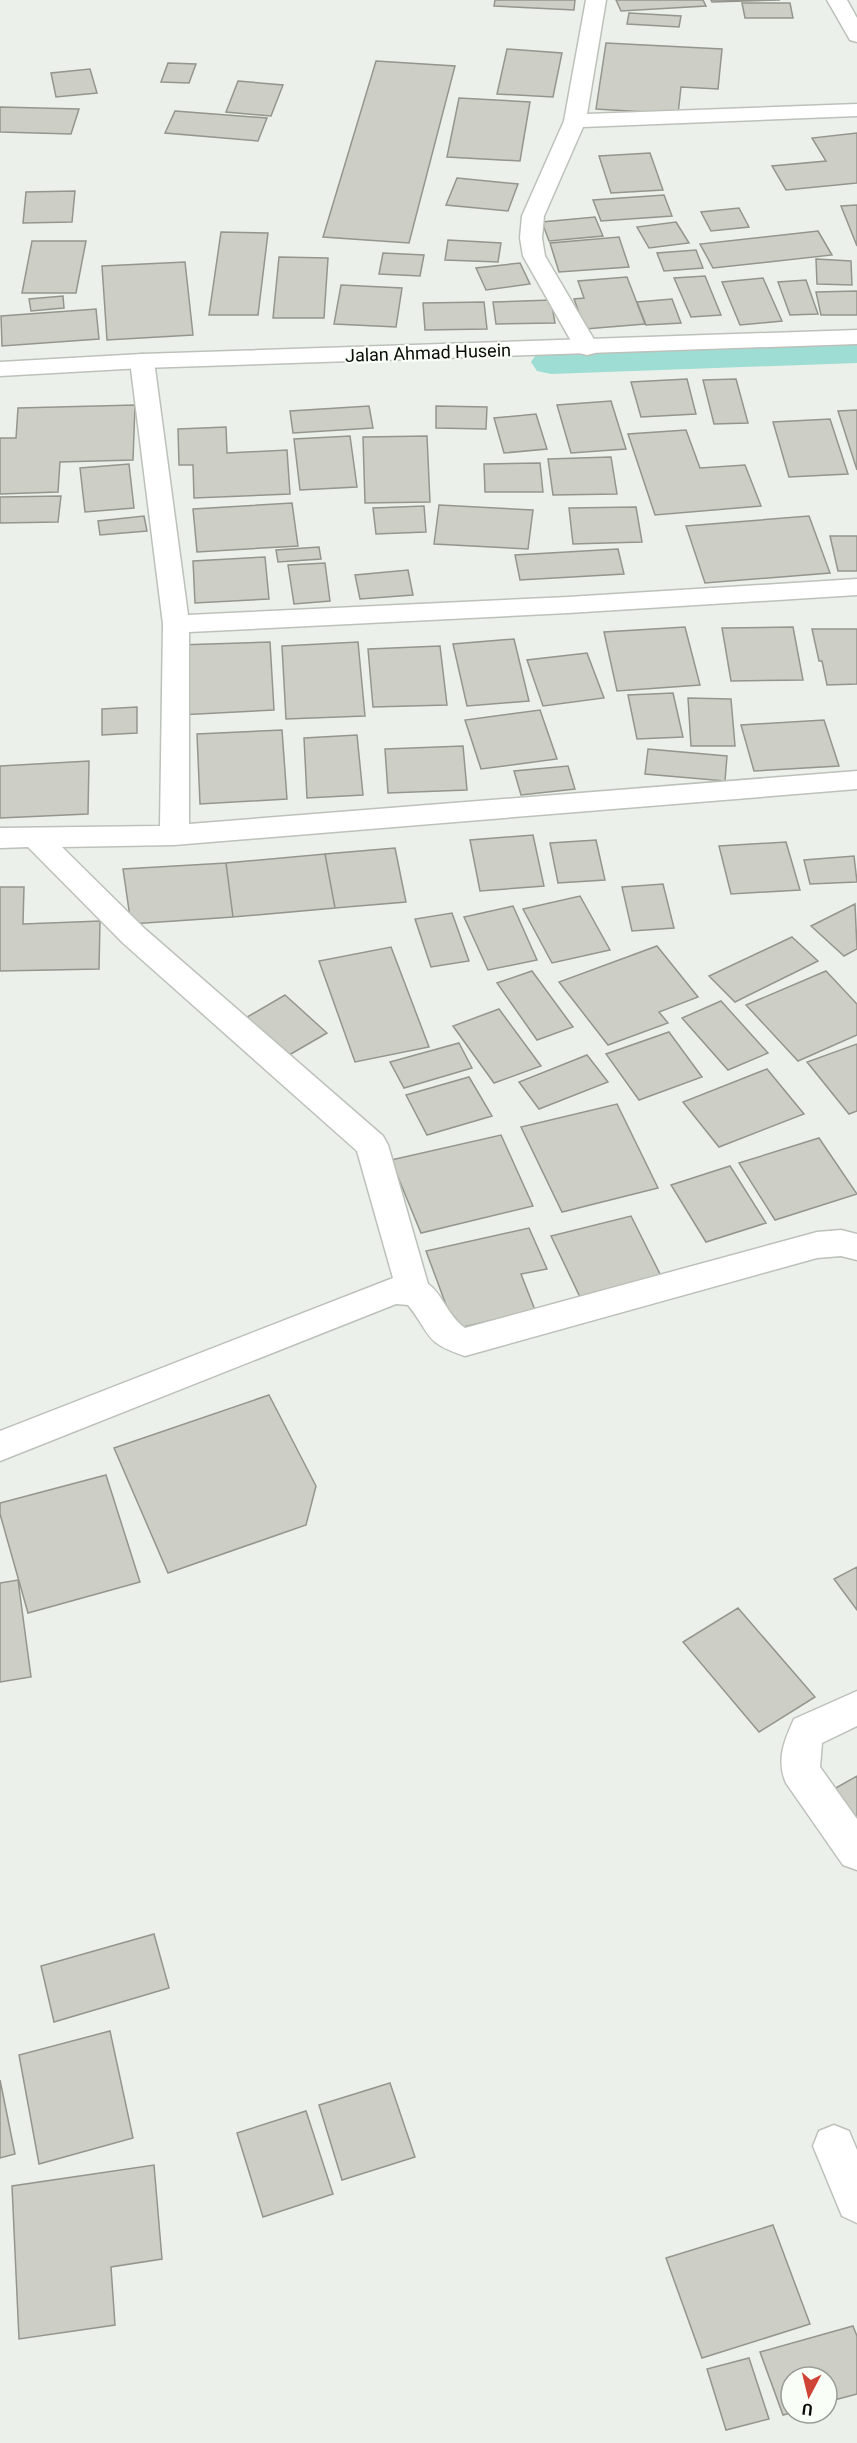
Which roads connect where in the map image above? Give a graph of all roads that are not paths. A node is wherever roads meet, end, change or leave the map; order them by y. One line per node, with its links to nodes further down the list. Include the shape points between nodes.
1 (596, 0): 5 (street)
2 (837, 0): 3 (street)
3 (854, 27)
4 (857, 110): 5 (street)
5 (574, 121): 7 (street, via 533,216 531,238 534,256)
6 (857, 337): 7 (street, Jalan Ahmad Husein)
7 (587, 348): 8 (street, Jalan Ahmad Husein)
8 (142, 362): 9 (street, Jalan Ahmad Husein); 11 (street)
9 (0, 369)
10 (857, 587): 11 (street)
11 (176, 624): 13 (street)
12 (857, 780): 13 (street)
13 (174, 835): 14 (street)
14 (35, 837): 15 (street); 17 (street, via 134,936 372,1145)
15 (0, 838)
16 (857, 1247): 17 (street, via 841,1243 817,1245 465,1341 440,1329 420,1295)
17 (413, 1291): 18 (street, via 394,1291 372,1299)
18 (0, 1446)
19 (857, 1708): 20 (street, via 808,1731 801,1747 800,1771)
20 (857, 1852)
21 (834, 2146): 22 (street)
22 (857, 2202)

